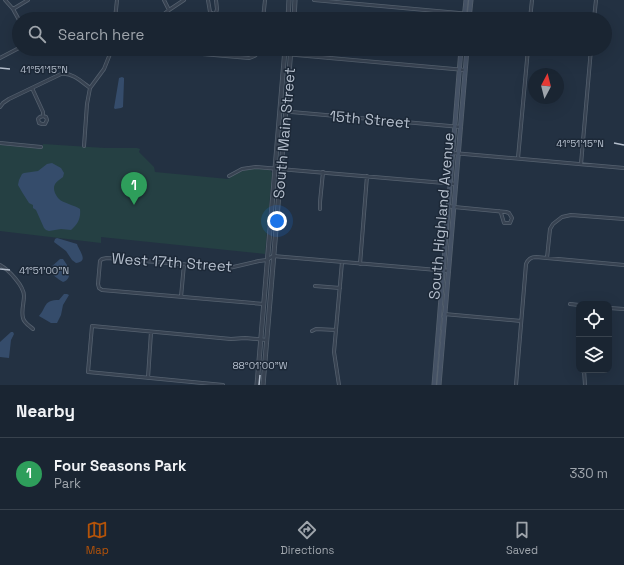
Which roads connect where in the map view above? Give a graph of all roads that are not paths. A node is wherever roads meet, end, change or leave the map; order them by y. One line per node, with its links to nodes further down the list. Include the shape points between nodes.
1 (5, 0): 16 (street)
2 (28, 0): 16 (street)
3 (117, 0): 19 (street)
4 (164, 0): 17 (street)
5 (184, 0): 17 (street)
6 (208, 0): 21 (street)
7 (216, 0): 22 (street)
8 (265, 0): 23 (street)
9 (289, 0): 24 (street)
10 (296, 0): 25 (street)
11 (314, 0): 26 (street)
12 (466, 0): 27 (main road)
13 (471, 0): 28 (main road)
14 (532, 0): 29 (street)
15 (596, 0): 30 (street)
16 (13, 9): 18 (street)
17 (169, 10): 20 (street)
18 (15, 12)
19 (116, 12)
20 (167, 12)
21 (210, 12)
22 (216, 12)
23 (264, 12)
24 (288, 12)
25 (295, 12)
26 (452, 12)
27 (464, 12)
28 (470, 12)
29 (531, 12)
30 (595, 12)
31 (12, 52): 42 (street)
32 (109, 56): 46 (street, via 104,69)
33 (226, 56): 34 (street)
34 (254, 56)
35 (285, 56): 48 (street, South Main Street)
36 (291, 56): 49 (street, South Main Street)
37 (302, 56): 43 (street)
38 (460, 56): 43 (main road, South Highland Avenue)
39 (466, 56): 44 (main road, South Highland Avenue)
40 (527, 56): 58 (street)
41 (590, 56): 59 (street)
42 (0, 58)
43 (459, 70): 44 (street); 51 (main road, South Highland Avenue)
44 (465, 70): 52 (main road, South Highland Avenue)
45 (32, 88): 46 (street, via 64,73); 47 (street); 50 (street)
46 (90, 88): 54 (street)
47 (0, 107)
48 (280, 111): 49 (street, 15th Street); 60 (street, South Main Street)
49 (286, 111): 51 (street, 15th Street); 62 (street, South Main Street)
50 (43, 116)
51 (455, 126): 52 (street, 15th Street); 56 (main road, South Highland Avenue)
52 (461, 127): 57 (main road, South Highland Avenue)
53 (0, 143): 55 (street)
54 (84, 146)
55 (41, 147)
56 (453, 153): 57 (street); 66 (main road, South Highland Avenue)
57 (458, 153): 58 (street); 67 (main road, South Highland Avenue)
58 (518, 158): 59 (street)
59 (581, 164): 61 (street)
60 (275, 168): 62 (street); 64 (street, via 242,169); 73 (street, South Main Street)
61 (624, 168)
62 (281, 169): 63 (street); 73 (street, South Main Street)
63 (323, 172): 65 (street); 70 (street)
64 (229, 176)
65 (367, 176): 66 (street); 77 (street)
66 (450, 184): 67 (street); 68 (main road, South Highland Avenue)
67 (456, 184): 69 (main road, South Highland Avenue)
68 (448, 206): 69 (street); 80 (main road, South Highland Avenue)
69 (454, 207): 71 (street); 81 (main road, South Highland Avenue)
70 (320, 209)
71 (499, 211): 71 (street, via 509,213 512,218 510,223 504,223)
72 (624, 219): 74 (street, via 571,215 559,218 550,229)
73 (270, 258): 75 (street, West 17th Street); 76 (street, West 17th Street, via 230,268); 85 (street, South Main Street); 98 (street, South Main Street)
74 (547, 258): 78 (street); 92 (street, via 532,257 528,260)
75 (342, 262): 77 (street, West 17th Street); 83 (street)
76 (184, 264): 84 (street); 84 (street, West 17th Street, via 108,258 100,261 98,284 102,290)
77 (360, 264): 80 (street, West 17th Street)
78 (624, 264)
79 (0, 265): 93 (street, via 22,287 22,317)
80 (443, 271): 81 (street, West 17th Street); 90 (main road, South Highland Avenue)
81 (449, 272): 91 (main road, South Highland Avenue)
82 (315, 286): 83 (street)
83 (340, 288): 94 (street)
84 (181, 297): 85 (street)
85 (264, 304): 97 (street, South Main Street)
86 (570, 304): 87 (street)
87 (576, 305)
88 (612, 308): 89 (street)
89 (624, 309)
90 (439, 314): 91 (street); 105 (main road, South Highland Avenue)
91 (445, 314): 92 (street); 106 (main road, South Highland Avenue)
92 (521, 321): 107 (street)
93 (33, 329)
94 (336, 330): 96 (street, via 316,329); 104 (street, via 334,352)
95 (152, 332): 97 (street); 100 (street); 100 (street, via 92,326 88,372)
96 (312, 332)
97 (261, 340): 98 (street); 102 (street, South Main Street)
98 (266, 340): 103 (street, South Main Street)
99 (584, 373): 108 (street)
100 (148, 378): 101 (street)
101 (223, 385)
102 (257, 385)
103 (263, 385)
104 (339, 385)
105 (434, 385)
106 (439, 385)
107 (516, 385)
108 (585, 385)

